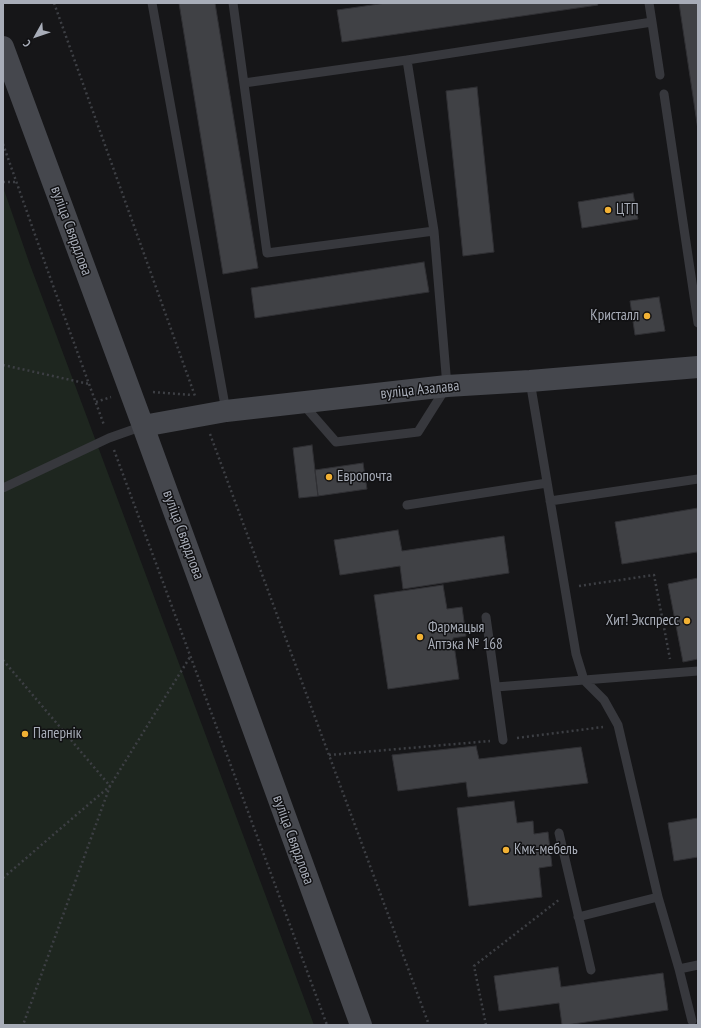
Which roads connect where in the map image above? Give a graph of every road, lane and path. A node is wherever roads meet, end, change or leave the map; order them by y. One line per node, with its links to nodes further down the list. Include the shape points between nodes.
1 (54, 3): 23 (path)
2 (152, 3): 22 (lane)
3 (233, 3): 9 (lane)
4 (649, 3): 5 (lane)
5 (652, 22): 7 (lane); 8 (lane)
6 (5, 57): 24 (main road, вуліца Свярдлова)
7 (407, 60): 9 (lane); 14 (lane)
8 (660, 75)
9 (244, 83): 14 (lane, via 267,253)
10 (664, 94): 15 (lane)
11 (3, 144): 13 (path)
12 (3, 182): 13 (path)
13 (17, 182): 19 (path)
14 (434, 231): 20 (lane)
15 (698, 323)
16 (3, 365): 19 (path)
17 (698, 367): 18 (main road, вуліца Азалава)
18 (530, 381): 20 (main road, вуліца Азалава); 27 (lane)
19 (89, 384): 25 (path)
20 (447, 386): 21 (main road, вуліца Азалава); 21 (lane, via 418,432 336,442)
21 (301, 402): 22 (main road, вуліца Азалава)
22 (226, 411): 23 (main road, вуліца Азалава)
23 (203, 415): 24 (main road, вуліца Азалава); 41 (path)
24 (143, 426): 25 (lane); 54 (main road, вуліца Свярдлова)
25 (109, 438): 28 (lane); 33 (path)
26 (698, 478): 29 (lane)
27 (547, 483): 29 (lane); 30 (lane)
28 (3, 488)
29 (550, 501): 31 (lane)
30 (407, 505)
31 (564, 588): 36 (path, via 654,575); 37 (lane, via 576,654)
32 (486, 617): 38 (lane)
33 (190, 656): 42 (path); 53 (path)
34 (3, 660): 42 (path)
35 (698, 671): 36 (lane)
36 (673, 673): 37 (lane)
37 (584, 680): 38 (lane); 39 (lane, via 604,700)
38 (496, 687): 40 (lane)
39 (618, 725): 40 (path); 46 (lane)
40 (503, 740): 41 (path)
41 (329, 755): 55 (path)
42 (110, 786): 44 (path); 52 (path)
43 (558, 834): 45 (lane)
44 (3, 878)
45 (572, 890): 47 (lane); 56 (path, via 474,966)
46 (658, 897): 47 (lane); 49 (lane)
47 (578, 918): 50 (lane)
48 (698, 965): 49 (lane)
49 (679, 969): 51 (lane)
50 (591, 970)
51 (692, 1021)
52 (23, 1025)
53 (327, 1025)
54 (361, 1025)
55 (429, 1025)
56 (486, 1025)

